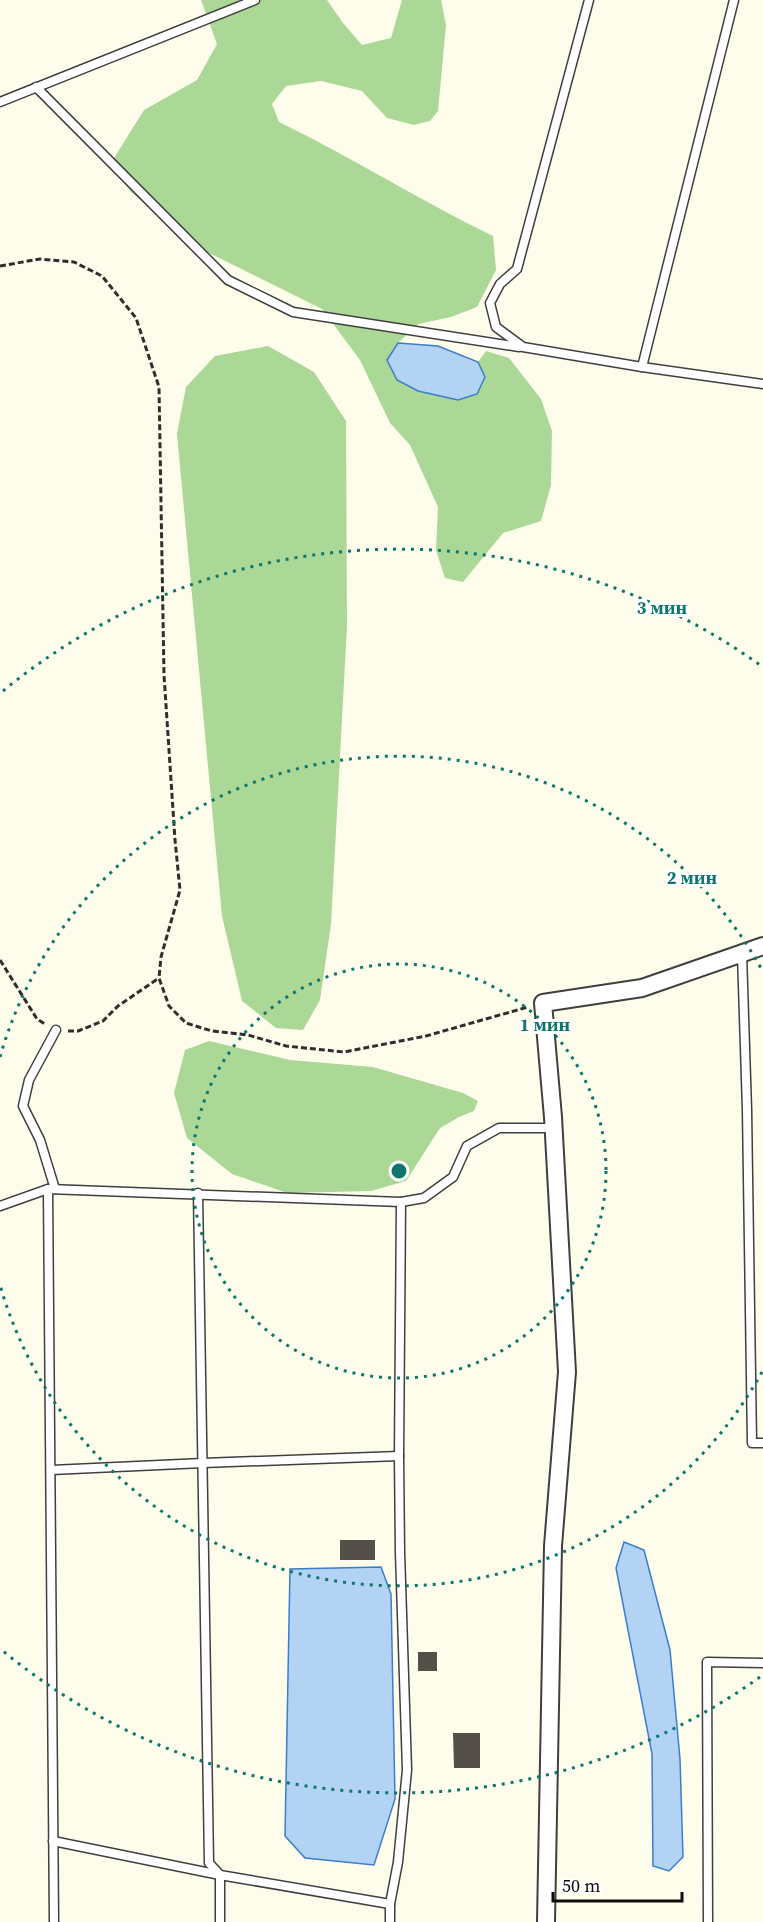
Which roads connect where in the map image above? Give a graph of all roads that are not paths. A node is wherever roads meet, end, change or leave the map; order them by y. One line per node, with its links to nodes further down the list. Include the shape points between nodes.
1 (255, 0): 4 (lane)
2 (589, 0): 6 (lane, via 517,268 500,284 490,303 496,327)
3 (734, 0): 7 (lane)
4 (36, 87): 5 (lane); 6 (lane, via 228,280 293,312)
5 (0, 102)
6 (523, 347): 7 (lane)
7 (642, 367): 8 (lane)
8 (763, 384)
9 (763, 946): 10 (street)
10 (742, 954): 12 (street, via 642,988 543,1003); 17 (lane, via 752,1443)
11 (56, 1030): 13 (lane, via 28,1080 23,1106 40,1140)
12 (554, 1128): 15 (lane, via 499,1128 467,1146 453,1177 424,1198); 28 (street, via 567,1372 553,1546)
13 (52, 1189): 14 (lane); 16 (lane); 20 (lane)
14 (198, 1193): 15 (lane); 19 (lane)
15 (401, 1202): 18 (lane)
16 (0, 1206)
17 (763, 1443)
18 (399, 1456): 19 (lane); 24 (lane, via 407,1770)
19 (203, 1462): 20 (lane); 23 (lane, via 208,1863)
20 (51, 1470): 22 (lane)
21 (763, 1663): 29 (lane, via 706,1662)
22 (53, 1841): 23 (lane); 25 (lane)
23 (220, 1875): 24 (lane); 26 (lane)
24 (390, 1904): 27 (lane)
25 (54, 1922)
26 (220, 1922)
27 (390, 1922)
28 (546, 1922)
29 (708, 1922)

